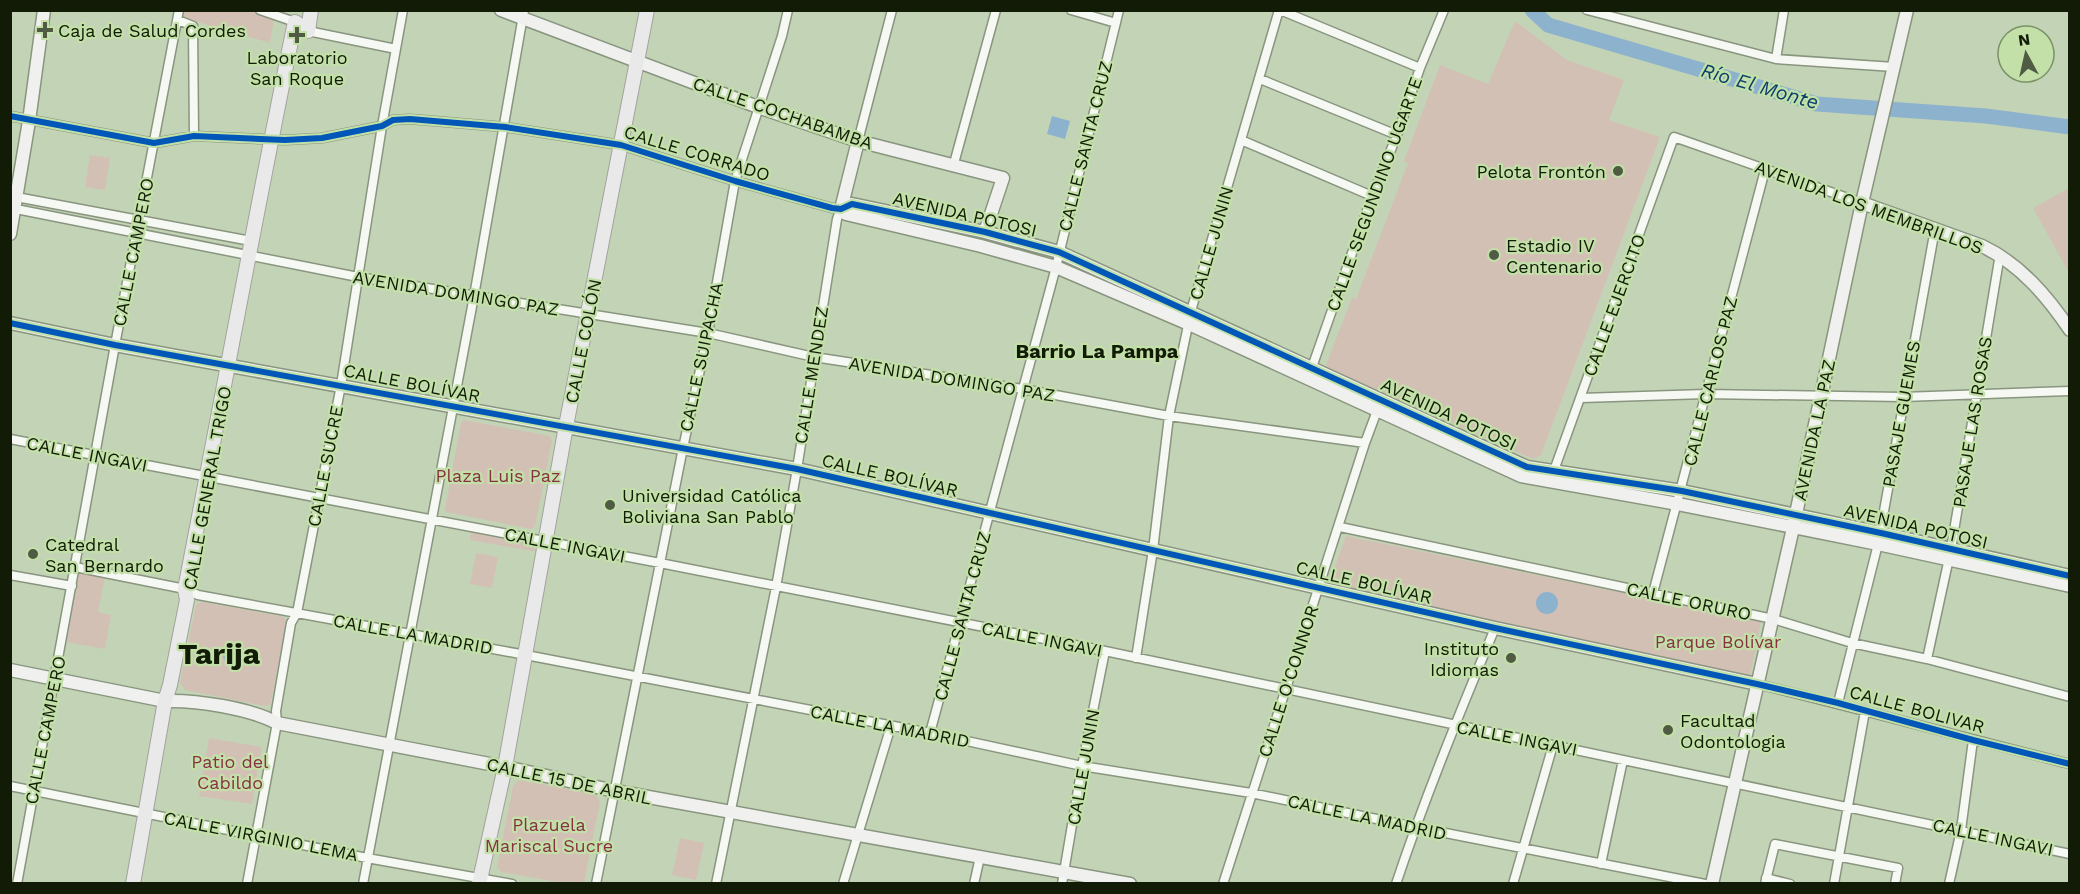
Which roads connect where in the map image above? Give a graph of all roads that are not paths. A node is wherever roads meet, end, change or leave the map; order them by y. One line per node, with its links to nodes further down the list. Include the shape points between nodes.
1 (44, 10): 31 (street)
2 (179, 10): 19 (street, CALLE CAMPERO)
3 (260, 10): 20 (street)
4 (311, 10): 22 (main road)
5 (403, 10): 23 (street, CALLE SUCRE)
6 (501, 10): 18 (street, CALLE COCHABAMBA)
7 (647, 10): 25 (main road, CALLE COLÓN)
8 (788, 10): 29 (street, CALLE SUIPACHA)
9 (892, 10): 39 (street, CALLE MENDEZ)
10 (996, 10): 42 (street)
11 (1071, 10): 21 (street)
12 (1119, 10): 21 (street, CALLE SANTA CRUZ)
13 (1280, 10): 26 (street); 28 (street, CALLE JUNIN)
14 (1444, 10): 26 (street, CALLE SEGUNDINO UGARTE)
15 (1587, 10): 24 (street)
16 (1784, 10): 24 (street)
17 (1907, 10): 27 (street, AVENIDA LA PAZ)
18 (524, 15): 25 (street, CALLE COCHABAMBA); 33 (street)
19 (178, 20): 35 (street, via 194,26); 40 (street, CALLE CAMPERO)
20 (295, 22): 22 (main road); 37 (main road, CALLE GENERAL TRIGO)
21 (1116, 23): 56 (street, CALLE SANTA CRUZ)
22 (308, 32): 23 (street)
23 (396, 49): 32 (street, CALLE SUCRE)
24 (1776, 59): 27 (street)
25 (638, 61): 29 (street, CALLE COCHABAMBA); 41 (main road, CALLE COLÓN)
26 (1420, 68): 34 (street, CALLE SEGUNDINO UGARTE)
27 (1893, 73): 47 (street, AVENIDA LA PAZ)
28 (1260, 79): 34 (street); 38 (street, CALLE JUNIN)
29 (758, 106): 39 (street, CALLE COCHABAMBA); 44 (street, CALLE SUIPACHA)
30 (10, 116): 31 (street, CALLE CORRADO)
31 (29, 121): 40 (street, CALLE CORRADO); 46 (street)
32 (382, 126): 33 (street, CALLE CORRADO, via 393,120 411,119); 37 (street, CALLE CORRADO, via 322,138); 60 (street, CALLE SUCRE)
33 (505, 127): 41 (street, CALLE CORRADO); 61 (street)
34 (1397, 135): 45 (street, CALLE SEGUNDINO UGARTE)
35 (194, 136): 37 (street, CALLE CORRADO); 40 (street, CALLE CORRADO)
36 (1674, 137): 43 (street, AVENIDA LOS MEMBRILLOS); 78 (street, CALLE EJERCITO)
37 (271, 138): 54 (main road, CALLE GENERAL TRIGO)
38 (1242, 140): 45 (street); 63 (street, CALLE JUNIN)
39 (858, 141): 42 (street, CALLE COCHABAMBA); 48 (street, CALLE MENDEZ)
40 (154, 143): 49 (street, CALLE CAMPERO)
41 (621, 145): 44 (street, CALLE CORRADO); 62 (main road, CALLE COLÓN)
42 (953, 167): 51 (street, CALLE COCHABAMBA, via 1003,178)
43 (1766, 170): 47 (street, AVENIDA LOS MEMBRILLOS); 74 (street, CALLE CARLOS PAZ)
44 (735, 181): 48 (street, CALLE CORRADO); 66 (street, CALLE SUIPACHA)
45 (1372, 196): 70 (street, CALLE SEGUNDINO UGARTE)
46 (13, 202): 49 (street); 52 (street, AVENIDA DOMINGO PAZ); 53 (street)
47 (1862, 203): 50 (street, AVENIDA LOS MEMBRILLOS); 76 (street, AVENIDA LA PAZ)
48 (841, 209): 51 (street, AVENIDA POTOSI, via 852,204); 55 (street, AVENIDA POTOSI, via 846,214); 68 (street, CALLE MENDEZ)
49 (140, 220): 52 (street, CALLE CAMPERO); 54 (street)
50 (1935, 229): 57 (street, AVENIDA LOS MEMBRILLOS); 77 (street, PASAJE GUEMES)
51 (985, 232): 55 (street, CALLE COCHABAMBA); 56 (street, AVENIDA POTOSI)
52 (138, 233): 58 (street, AVENIDA DOMINGO PAZ); 67 (street, CALLE CAMPERO)
53 (10, 234)
54 (251, 241): 58 (main road, CALLE GENERAL TRIGO)
55 (981, 246): 59 (street, AVENIDA POTOSI)
56 (1059, 252): 59 (street, CALLE SANTA CRUZ); 63 (street, AVENIDA POTOSI)
57 (2000, 254): 65 (street, AVENIDA LOS MEMBRILLOS, via 2041,291); 75 (street, PASAJE LAS ROSAS)
58 (249, 255): 60 (street, AVENIDA DOMINGO PAZ); 69 (main road, CALLE GENERAL TRIGO)
59 (1056, 267): 63 (street, AVENIDA POTOSI); 72 (street, CALLE SANTA CRUZ)
60 (358, 277): 61 (street, AVENIDA DOMINGO PAZ); 71 (street, CALLE SUCRE)
61 (474, 296): 62 (street, AVENIDA DOMINGO PAZ); 80 (street)
62 (588, 315): 66 (street, AVENIDA DOMINGO PAZ); 82 (main road, CALLE COLÓN)
63 (1190, 318): 70 (street, AVENIDA POTOSI); 81 (street, CALLE JUNIN)
64 (10, 323): 67 (street, CALLE BOLÍVAR)
65 (2070, 330)
66 (708, 333): 68 (street, AVENIDA DOMINGO PAZ); 85 (street, CALLE SUIPACHA)
67 (115, 345): 69 (street, CALLE BOLÍVAR); 86 (street, CALLE CAMPERO)
68 (814, 357): 72 (street, AVENIDA DOMINGO PAZ); 87 (street, CALLE MENDEZ)
69 (230, 364): 71 (street, CALLE BOLÍVAR); 88 (main road, CALLE GENERAL TRIGO)
70 (1310, 374): 79 (street, AVENIDA POTOSI)
71 (341, 386): 80 (street, CALLE BOLÍVAR); 91 (street, CALLE SUCRE)
72 (1023, 389): 81 (street, AVENIDA DOMINGO PAZ); 93 (street, CALLE SANTA CRUZ)
73 (2070, 391): 75 (street)
74 (1706, 394): 76 (street); 78 (street); 90 (street, CALLE CARLOS PAZ)
75 (1977, 394): 77 (street); 101 (street, PASAJE LAS ROSAS)
76 (1822, 395): 77 (street); 94 (street, AVENIDA LA PAZ)
77 (1903, 397): 98 (street, PASAJE GUEMES)
78 (1581, 398): 89 (street, CALLE EJERCITO)
79 (1380, 405): 84 (street, CALLE O'CONNOR); 89 (street, AVENIDA POTOSI)
80 (453, 407): 82 (street, CALLE BOLÍVAR); 95 (street)
81 (1169, 416): 84 (street, AVENIDA DOMINGO PAZ); 100 (street, CALLE JUNIN)
82 (566, 426): 85 (street, CALLE BOLÍVAR); 99 (main road, CALLE COLÓN)
83 (10, 439): 86 (street, CALLE INGAVI)
84 (1365, 443): 96 (street, CALLE O'CONNOR)
85 (682, 448): 87 (street, CALLE BOLÍVAR); 102 (street, CALLE SUIPACHA)
86 (96, 456): 88 (street, CALLE INGAVI); 103 (street, CALLE CAMPERO)
87 (797, 469): 93 (street, CALLE BOLÍVAR); 108 (street, CALLE MENDEZ)
88 (207, 477): 91 (street, CALLE INGAVI); 110 (main road, CALLE GENERAL TRIGO)
89 (1551, 477): 90 (street, AVENIDA POTOSI); 92 (street, AVENIDA POTOSI)
90 (1682, 491): 92 (street, CALLE CARLOS PAZ); 94 (street, AVENIDA POTOSI)
91 (319, 499): 95 (street, CALLE INGAVI); 112 (street, CALLE SUCRE)
92 (1678, 504): 97 (street, AVENIDA POTOSI); 111 (street, CALLE CARLOS PAZ)
93 (989, 513): 100 (street, CALLE BOLÍVAR); 114 (street, CALLE SANTA CRUZ)
94 (1795, 515): 97 (street, AVENIDA LA PAZ); 98 (street, AVENIDA POTOSI)
95 (433, 519): 99 (street, CALLE INGAVI); 116 (street)
96 (1340, 527): 109 (street, CALLE O'CONNOR); 111 (street, CALLE ORURO)
97 (1793, 528): 98 (street, AVENIDA POTOSI); 113 (street, AVENIDA LA PAZ)
98 (1879, 539): 101 (street, AVENIDA POTOSI); 117 (street, PASAJE GUEMES)
99 (545, 541): 102 (street, CALLE INGAVI); 119 (main road, CALLE COLÓN)
100 (1153, 550): 109 (street, CALLE BOLÍVAR); 120 (street, CALLE JUNIN)
101 (1950, 555): 105 (street, AVENIDA POTOSI); 107 (street, AVENIDA POTOSI); 121 (street, PASAJE LAS ROSAS)
102 (660, 563): 108 (street, CALLE INGAVI); 123 (street, CALLE SUIPACHA)
103 (75, 567): 106 (street, CALLE CAMPERO); 110 (street, CALLE LA MADRID)
104 (10, 575): 106 (street)
105 (2070, 576)
106 (72, 586): 124 (street, CALLE CAMPERO)
107 (2070, 586)
108 (776, 587): 114 (street, CALLE INGAVI); 128 (street, CALLE MENDEZ)
109 (1318, 587): 115 (street, CALLE BOLÍVAR); 126 (street, CALLE O'CONNOR)
110 (185, 589): 112 (street, CALLE LA MADRID, via 198,595); 129 (main road, CALLE GENERAL TRIGO, via 187,600)
111 (1653, 592): 113 (street, CALLE ORURO)
112 (297, 613): 116 (street, CALLE LA MADRID); 132 (street, CALLE SUCRE, via 291,624)
113 (1773, 620): 117 (street, CALLE ORURO); 125 (street, AVENIDA LA PAZ)
114 (960, 622): 118 (street, CALLE INGAVI); 135 (street, CALLE SANTA CRUZ)
115 (1495, 628): 125 (street, CALLE BOLÍVAR); 134 (street)
116 (411, 633): 119 (street, CALLE LA MADRID); 138 (street)
117 (1852, 643): 121 (street, CALLE ORURO); 130 (street, PASAJE GUEMES)
118 (1105, 651): 120 (street, CALLE INGAVI); 141 (street, CALLE JUNIN)
119 (526, 654): 123 (street, CALLE LA MADRID); 142 (main road, CALLE COLÓN)
120 (1136, 658): 126 (street, CALLE INGAVI)
121 (1927, 659): 127 (street, CALLE ORURO)
122 (10, 670): 124 (street, CALLE 15 DE ABRIL)
123 (637, 677): 128 (street, CALLE LA MADRID); 146 (street, CALLE SUIPACHA)
124 (55, 679): 129 (street, CALLE 15 DE ABRIL); 145 (street, CALLE CAMPERO)
125 (1757, 684): 130 (street, CALLE BOLIVAR); 143 (street, AVENIDA LA PAZ)
126 (1286, 689): 134 (street, CALLE INGAVI); 147 (street, CALLE O'CONNOR)
127 (2070, 698)
128 (752, 699): 133 (street, CALLE LA MADRID); 149 (street, CALLE MENDEZ)
129 (165, 701): 132 (street, CALLE 15 DE ABRIL, via 183,700 263,715); 150 (main road, CALLE GENERAL TRIGO)
130 (1838, 703): 131 (street, CALLE BOLIVAR)
131 (1865, 711): 136 (street, CALLE BOLIVAR); 148 (street)
132 (277, 723): 138 (street, CALLE 15 DE ABRIL); 153 (street, CALLE SUCRE)
133 (891, 726): 135 (street, CALLE LA MADRID); 154 (street)
134 (1454, 726): 137 (street, CALLE INGAVI); 151 (street)
135 (930, 733): 141 (street, CALLE LA MADRID)
136 (1973, 740): 140 (street, CALLE BOLIVAR); 152 (street)
137 (1553, 745): 139 (street, CALLE INGAVI); 155 (street)
138 (388, 746): 142 (street, CALLE 15 DE ABRIL); 159 (street)
139 (1623, 760): 143 (street, CALLE INGAVI); 160 (street)
140 (2070, 764)
141 (1082, 766): 147 (street, CALLE LA MADRID); 161 (street, CALLE JUNIN)
142 (505, 767): 146 (street, CALLE 15 DE ABRIL); 162 (main road, CALLE COLÓN)
143 (1734, 783): 148 (street, CALLE INGAVI); 179 (street, AVENIDA LA PAZ)
144 (10, 786): 145 (street, CALLE VIRGINIO LEMA)
145 (33, 791): 150 (street, CALLE VIRGINIO LEMA); 164 (street, CALLE CAMPERO)
146 (615, 791): 149 (street, CALLE 15 DE ABRIL); 169 (street, CALLE SUIPACHA)
147 (1251, 793): 151 (street, CALLE LA MADRID); 175 (street, CALLE O'CONNOR)
148 (1849, 807): 152 (street, CALLE INGAVI); 157 (street)
149 (730, 812): 154 (street, CALLE 15 DE ABRIL); 170 (street, CALLE MENDEZ)
150 (146, 813): 153 (street, CALLE VIRGINIO LEMA); 165 (main road, CALLE GENERAL TRIGO)
151 (1415, 827): 155 (street, CALLE LA MADRID); 176 (street)
152 (1961, 830): 156 (street, CALLE INGAVI); 183 (street)
153 (256, 835): 159 (street, CALLE VIRGINIO LEMA); 166 (street, CALLE SUCRE)
154 (856, 836): 158 (street, CALLE 15 DE ABRIL); 171 (street)
155 (1522, 848): 160 (street, CALLE LA MADRID); 177 (street)
156 (2070, 854)
157 (1839, 856): 163 (street, via 1775,844); 181 (street); 182 (street, via 1898,868)
158 (980, 857): 161 (street, CALLE 15 DE ABRIL); 172 (street)
159 (367, 858): 162 (street, CALLE VIRGINIO LEMA); 167 (street)
160 (1601, 864): 178 (street, CALLE LA MADRID)
161 (1065, 870): 173 (street, CALLE JUNIN); 174 (street, CALLE 15 DE ABRIL)
162 (480, 880): 168 (street, CALLE VIRGINIO LEMA)
163 (1765, 881): 180 (street)
164 (17, 884)
165 (133, 884)
166 (247, 884)
167 (363, 884)
168 (512, 884)
169 (596, 884)
170 (716, 884)
171 (843, 884)
172 (974, 884)
173 (1062, 884)
174 (1130, 884)
175 (1223, 884)
176 (1395, 884)
177 (1513, 884)
178 (1705, 884)
179 (1712, 884)
180 (1790, 884)
181 (1834, 884)
182 (1895, 884)
183 (1949, 884)

